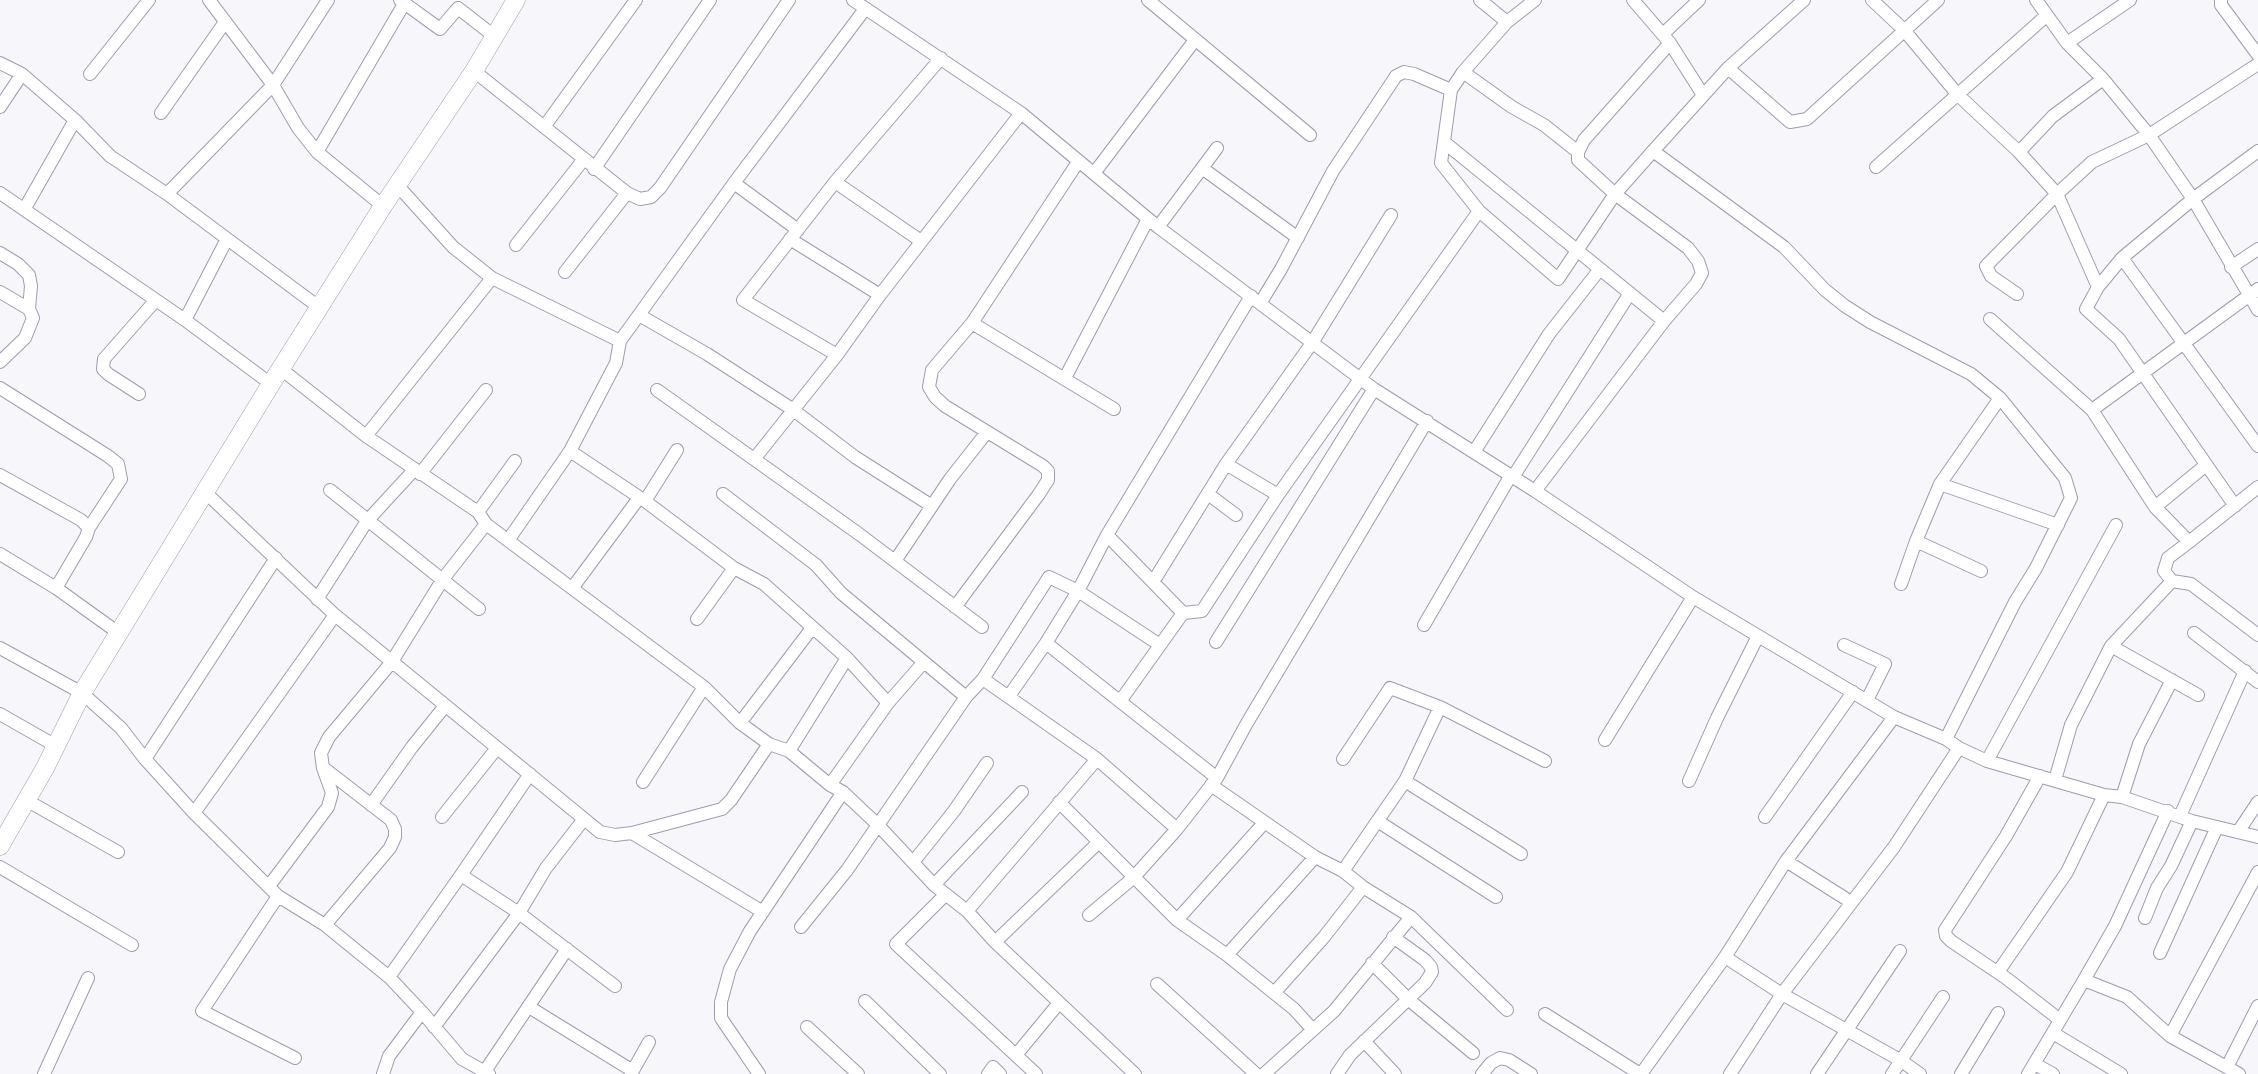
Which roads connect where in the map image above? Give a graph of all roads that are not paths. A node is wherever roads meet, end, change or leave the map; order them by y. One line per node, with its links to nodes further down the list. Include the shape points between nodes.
1 (149, 0): 38 (street)
2 (209, 0): 23 (street)
3 (328, 0): 40 (street)
4 (516, 0): 26 (street)
5 (636, 0): 48 (street)
6 (710, 0): 62 (street)
7 (789, 0): 69 (street, via 660,188 652,197)
8 (853, 0): 21 (street)
9 (1148, 0): 28 (street)
10 (1480, 0): 24 (street)
11 (1535, 0): 24 (street)
12 (1633, 0): 27 (street)
13 (1699, 0): 27 (street)
14 (1804, 0): 34 (street)
15 (1872, 0): 25 (street)
16 (1938, 0): 25 (street)
17 (2036, 0): 22 (street)
18 (2130, 0): 29 (street)
19 (2221, 0): 30 (street)
20 (402, 2): 26 (street, via 440,29 458,8); 55 (street)
21 (866, 9): 31 (street); 65 (street)
22 (2046, 16): 29 (street); 43 (street)
23 (225, 22): 40 (street); 45 (street)
24 (1507, 22): 36 (street)
25 (1904, 30): 34 (street, via 1807,119 1790,122); 43 (street)
26 (494, 36): 35 (street)
27 (1667, 38): 42 (street); 56 (street)
28 (1195, 40): 49 (street); 63 (street)
29 (2067, 43): 39 (street)
30 (2258, 55)
31 (941, 58): 46 (street); 64 (street)
32 (0, 63): 37 (street)
33 (2258, 65): 50 (street)
34 (1728, 68): 42 (street)
35 (474, 71): 48 (street); 66 (street)
36 (1463, 72): 41 (street); 56 (street)
37 (23, 74): 44 (street); 47 (street)
38 (90, 74)
39 (2103, 79): 50 (street); 57 (street, via 2053,116)
40 (273, 85): 55 (street); 68 (street)
41 (1451, 90): 51 (street); 79 (street, via 1414,74 1396,76 1333,171)
42 (1703, 95): 53 (street)
43 (1958, 95): 57 (street); 60 (street)
44 (0, 107)
45 (161, 113)
46 (1021, 113): 59 (street); 81 (street)
47 (75, 120): 68 (street, via 110,156); 74 (street)
48 (544, 127): 58 (street)
49 (1310, 135)
50 (2149, 135): 71 (street, via 2092,162); 72 (street)
51 (1444, 142): 75 (street, via 1441,163); 83 (street)
52 (1217, 148): 61 (street)
53 (1653, 150): 70 (street); 121 (street, via 1784,247 1844,306 1971,374)
54 (2258, 151): 72 (street)
55 (317, 152): 73 (street)
56 (1578, 152): 70 (street, via 1578,160)
57 (2018, 152): 71 (street)
58 (584, 159): 62 (street); 82 (street)
59 (1079, 162): 63 (street); 106 (street)
60 (1876, 167)
61 (1202, 168): 77 (street); 79 (street)
62 (594, 169): 69 (street)
63 (1095, 173): 77 (street)
64 (835, 182): 78 (street); 81 (street)
65 (734, 183): 78 (street); 102 (street)
66 (398, 186): 73 (street); 90 (street, via 453,247)
67 (0, 192): 74 (street)
68 (167, 194): 80 (street)
69 (627, 194): 89 (street)
70 (1615, 194): 83 (street); 105 (street, via 1688,248 1698,261 1702,273 1696,284)
71 (2057, 194): 91 (street); 95 (street, via 1986,266 1991,276)
72 (2193, 199): 86 (street); 87 (street)
73 (383, 206): 99 (street)
74 (25, 208): 98 (street)
75 (1479, 211): 83 (street, via 1558,279); 114 (street)
76 (1391, 215): 109 (street)
77 (1153, 223): 97 (street); 115 (street)
78 (794, 234): 96 (street); 110 (street, via 743,300)
79 (1298, 238): 97 (street)
80 (227, 239): 99 (street); 104 (street)
81 (921, 241): 96 (street)
82 (516, 246)
83 (1577, 248): 88 (street)
84 (2258, 249): 87 (street)
85 (0, 253): 100 (street, via 29,275)
86 (2122, 258): 91 (street); 108 (street)
87 (2231, 267): 93 (street)
88 (1600, 269): 94 (street); 131 (street, via 1549,334)
89 (565, 272)
90 (492, 278): 107 (street); 127 (street)
91 (2098, 287): 112 (street, via 2086,309 2119,338)
92 (0, 292): 100 (street)
93 (2253, 292): 101 (street); 108 (street)
94 (1630, 293): 105 (street); 138 (street)
95 (2017, 294)
96 (880, 295): 110 (street)
97 (1256, 299): 109 (street); 158 (street)
98 (156, 301): 104 (street); 120 (street, via 104,359 107,374)
99 (320, 308): 113 (street)
100 (29, 309): 111 (street, via 33,318 25,338)
101 (2258, 310)
102 (639, 315): 107 (street); 122 (street)
103 (1990, 319): 124 (street)
104 (185, 320): 113 (street)
105 (1664, 321): 142 (street)
106 (972, 323): 115 (street); 126 (street, via 932,370 929,387 945,406)
107 (620, 341): 130 (street, via 616,363)
108 (2183, 342): 112 (street); 128 (street)
109 (1312, 343): 114 (street); 134 (street)
110 (837, 355): 122 (street)
111 (0, 362)
112 (2144, 373): 124 (street); 135 (street)
113 (276, 377): 127 (street); 143 (street)
114 (1360, 377): 117 (street); 146 (street)
115 (1065, 378): 123 (street)
116 (0, 388): 157 (street, via 118,464 121,479)
117 (1374, 388): 125 (street); 188 (street)
118 (486, 390): 136 (street)
119 (657, 390): 132 (street)
120 (139, 394)
121 (2000, 397): 139 (street); 155 (street, via 2065,478 2071,498)
122 (792, 409): 132 (street); 148 (street, via 855,457)
123 (1114, 409)
124 (2092, 410): 150 (street)
125 (1427, 421): 131 (street); 235 (street)
126 (987, 432): 148 (street); 176 (street, via 1043,466 1048,480)
127 (366, 436): 136 (street)
128 (2258, 446)
129 (677, 450): 147 (street)
130 (570, 452): 147 (street); 159 (street)
131 (1474, 452): 138 (street)
132 (755, 458): 164 (street)
133 (515, 461): 151 (street)
134 (1226, 464): 145 (street); 146 (street)
135 (2206, 465): 149 (street); 150 (street)
136 (417, 472): 151 (street); 153 (street)
137 (0, 475): 157 (street)
138 (1512, 476): 142 (street); 181 (street)
139 (1940, 484): 155 (street); 160 (street)
140 (2258, 487): 149 (street)
141 (330, 490): 153 (street)
142 (1535, 491): 174 (street)
143 (205, 492): 163 (street); 185 (street)
144 (723, 494): 196 (street, via 816,565 841,593)
145 (1208, 494): 152 (street); 169 (street)
146 (1278, 495): 178 (street, via 1202,611)
147 (642, 499): 165 (street); 171 (street)
148 (932, 506): 164 (street)
149 (2235, 506): 161 (street)
150 (2155, 507): 161 (street)
151 (478, 512): 154 (street)
152 (1236, 515)
153 (367, 521): 167 (street); 175 (street)
154 (486, 524): 159 (street); 167 (street)
155 (2058, 525): 215 (street)
156 (2116, 525): 226 (street)
157 (89, 528): 172 (street)
158 (1107, 535): 169 (street); 173 (street)
159 (509, 539): 171 (street)
160 (1916, 541): 166 (street); 170 (street)
161 (2189, 541): 168 (street, via 2168,558 2164,571)
162 (0, 554): 172 (street)
163 (276, 558): 175 (street); 222 (street)
164 (895, 561): 176 (street)
165 (734, 568): 180 (street); 183 (street, via 764,584)
166 (1981, 571)
167 (443, 579): 177 (street); 195 (street)
168 (2172, 580): 186 (street, via 2191,584); 192 (street)
169 (1153, 582): 178 (street)
170 (1901, 584)
171 (573, 587): 201 (street)
172 (55, 588): 185 (street)
173 (1078, 591): 189 (street); 190 (street); 198 (street, via 1049,577)
174 (1693, 597): 187 (street); 216 (street)
175 (317, 599): 179 (street)
176 (955, 607): 182 (street)
177 (480, 609)
178 (1183, 614): 190 (street)
179 (335, 615): 195 (street); 246 (street)
180 (697, 619)
181 (1424, 625)
182 (982, 627)
183 (812, 628): 194 (street); 214 (street)
184 (2194, 633): 197 (street)
185 (120, 634): 203 (street)
186 (2258, 635)
187 (1758, 636): 202 (street); 231 (street)
188 (1216, 642)
189 (1046, 643): 205 (street); 207 (street)
190 (1160, 645): 207 (street)
191 (1844, 645): 208 (street, via 1885,663)
192 (2111, 646): 199 (street); 232 (street, via 2071,725)
193 (0, 648): 203 (street)
194 (847, 659): 209 (street); 221 (street)
195 (391, 663): 210 (street); 228 (street, via 329,737 321,753)
196 (923, 663): 206 (street); 209 (street)
197 (2245, 671): 200 (street); 250 (street)
198 (983, 679): 205 (street); 206 (street)
199 (2172, 680): 204 (street); 240 (street, via 2139,744)
200 (2258, 682)
201 (704, 687): 214 (street); 234 (street)
202 (1853, 692): 208 (street); 248 (street)
203 (82, 693): 218 (street); 222 (street, via 121,728)
204 (2198, 695)
205 (1009, 696): 223 (street)
206 (965, 697): 254 (street)
207 (1121, 700): 235 (street)
208 (1867, 700): 213 (street)
209 (888, 703): 236 (street)
210 (446, 706): 219 (street); 244 (street)
211 (1440, 707): 224 (street, via 1390,688); 225 (street); 233 (street)
212 (0, 714): 218 (street)
213 (1894, 717): 215 (street); 266 (street)
214 (740, 723): 217 (street)
215 (1946, 738): 220 (street)
216 (1605, 740)
217 (769, 744): 221 (street); 258 (street, via 722,808)
218 (56, 746): 241 (street)
219 (497, 748): 229 (street); 247 (street)
220 (1959, 748): 226 (street); 277 (street, via 1894,847)
221 (789, 751): 236 (street)
222 (145, 759): 246 (street)
223 (1097, 759): 243 (street); 256 (street)
224 (1343, 759)
225 (1545, 761)
226 (1987, 761): 230 (street)
227 (987, 763): 265 (street)
228 (323, 768): 244 (street); 274 (street, via 332,793 328,807)
229 (530, 775): 251 (street); 270 (street)
230 (2040, 776): 232 (street); 296 (street, via 1945,930 1951,941)
231 (1689, 780)
232 (2055, 780): 239 (street)
233 (1405, 781): 252 (street); 263 (street)
234 (643, 782)
235 (1214, 782): 253 (street); 256 (street)
236 (830, 785): 237 (street)
237 (843, 792): 254 (street); 279 (street)
238 (1022, 792): 272 (street)
239 (2104, 794): 240 (street); 296 (street, via 2067,872)
240 (2122, 797): 245 (street)
241 (26, 800): 249 (street); 262 (street)
242 (2258, 802): 257 (street)
243 (1059, 803): 260 (street); 278 (street)
244 (371, 804): 285 (street, via 391,820 395,837)
245 (2168, 811): 250 (street); 299 (street, via 2115,926)
246 (194, 813): 274 (street)
247 (442, 817)
248 (1765, 817)
249 (7, 818): 261 (street)
250 (2186, 818): 255 (street); 283 (street, via 2171,866)
251 (584, 819): 258 (street, via 600,832); 280 (street, via 546,868)
252 (1379, 822): 268 (street); 276 (street)
253 (1264, 823): 264 (street); 284 (street)
254 (878, 825): 265 (street); 286 (street)
255 (2217, 827): 257 (street); 292 (street)
256 (1177, 829): 271 (street)
257 (2238, 832): 259 (street)
258 (632, 833): 279 (street)
259 (2258, 837)
260 (1099, 842): 271 (street); 288 (street)
261 (0, 846)
262 (118, 852)
263 (1521, 854)
264 (1315, 857): 268 (street); 293 (street)
265 (914, 861): 272 (street)
266 (1786, 861): 277 (street); 294 (street)
267 (0, 867): 289 (street)
268 (1343, 871): 273 (street)
269 (2258, 872): 320 (street)
270 (461, 875): 280 (street); 297 (street)
271 (1133, 877): 281 (street); 284 (street)
272 (934, 884): 275 (street)
273 (1363, 887): 282 (street); 302 (street)
274 (273, 891): 285 (street); 325 (street, via 202,1011)
275 (945, 895): 278 (street); 324 (street, via 896,944)
276 (1496, 897)
277 (1851, 902): 303 (street)
278 (967, 911): 288 (street)
279 (763, 912): 333 (street, via 730,969 721,1002 721,1018)
280 (520, 913): 290 (street); 315 (street)
281 (1089, 915)
282 (1411, 916): 287 (street); 310 (street)
283 (2145, 918)
284 (1177, 920): 293 (street)
285 (325, 925): 297 (street)
286 (801, 927)
287 (1393, 937): 295 (street); 305 (street, via 1431,967 1432,972)
288 (995, 942): 307 (street)
289 (132, 945)
290 (567, 950): 301 (street); 309 (street)
291 (1900, 951): 318 (street)
292 (2160, 953)
293 (1227, 955): 302 (street)
294 (1725, 957): 303 (street); 346 (street)
295 (1372, 963): 305 (street); 317 (street)
296 (1998, 972): 314 (street)
297 (389, 977): 311 (street)
298 (88, 978): 331 (street)
299 (2084, 980): 314 (street); 320 (street, via 2127,997)
300 (1157, 984): 340 (street)
301 (615, 986)
302 (1274, 993): 317 (street)
303 (1782, 994): 318 (street); 347 (street)
304 (1943, 997): 326 (street)
305 (1408, 999): 321 (street); 323 (street)
306 (865, 1001): 335 (street)
307 (1059, 1003): 324 (street); 339 (street)
308 (2258, 1006): 327 (street)
309 (529, 1007): 329 (street); 330 (street)
310 (1507, 1010)
311 (422, 1012): 315 (street); 332 (street, via 389,1056)
312 (1998, 1013): 351 (street)
313 (1545, 1014): 346 (street)
314 (2060, 1020): 319 (street)
315 (434, 1027): 330 (street, via 462,1059)
316 (807, 1027): 334 (street)
317 (1313, 1030): 341 (street)
318 (1845, 1030): 326 (street); 348 (street)
319 (2053, 1033): 328 (street); 353 (street)
320 (2170, 1036): 327 (street)
321 (1364, 1041): 342 (street); 343 (street)
322 (649, 1042): 329 (street)
323 (1473, 1053)
324 (1016, 1055): 338 (street)
325 (295, 1058)
326 (1900, 1060): 349 (street); 350 (street)
327 (2227, 1067): 354 (street)
328 (2031, 1069): 352 (street)
329 (632, 1072)
330 (487, 1073)
331 (44, 1074)
332 (383, 1074)
333 (759, 1074)
334 (858, 1074)
335 (940, 1074)
336 (988, 1074): 337 (street, via 993,1067)
337 (1000, 1074)
338 (1036, 1074)
339 (1135, 1074)
340 (1256, 1074)
341 (1264, 1074)
342 (1337, 1074)
343 (1395, 1074)
344 (1482, 1074): 345 (street, via 1500,1058)
345 (1531, 1074)
346 (1641, 1074)
347 (1730, 1074)
348 (1817, 1074)
349 (1892, 1074)
350 (1920, 1074)
351 (1961, 1074)
352 (2053, 1074)
353 (2121, 1074)
354 (2239, 1074)

